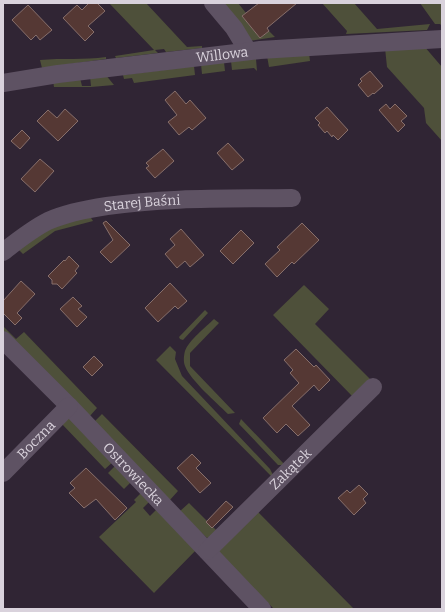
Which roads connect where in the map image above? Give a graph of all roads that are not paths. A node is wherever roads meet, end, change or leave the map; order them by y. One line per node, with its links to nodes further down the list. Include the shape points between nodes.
1 (213, 3): 3 (street, via 234,28)
2 (442, 39): 3 (street, Willowa)
3 (248, 51): 4 (street, Willowa)
4 (3, 83)
5 (292, 198): 6 (street, Starej Baśni, via 156,200 94,208 47,222)
6 (3, 252)
7 (3, 340): 9 (street, Ostrowiecka)
8 (373, 387): 11 (street, Zakątek)
9 (69, 406): 10 (street, Boczna); 11 (street, Ostrowiecka)
10 (3, 473)
11 (207, 552): 12 (street, Ostrowiecka)
12 (262, 609)

